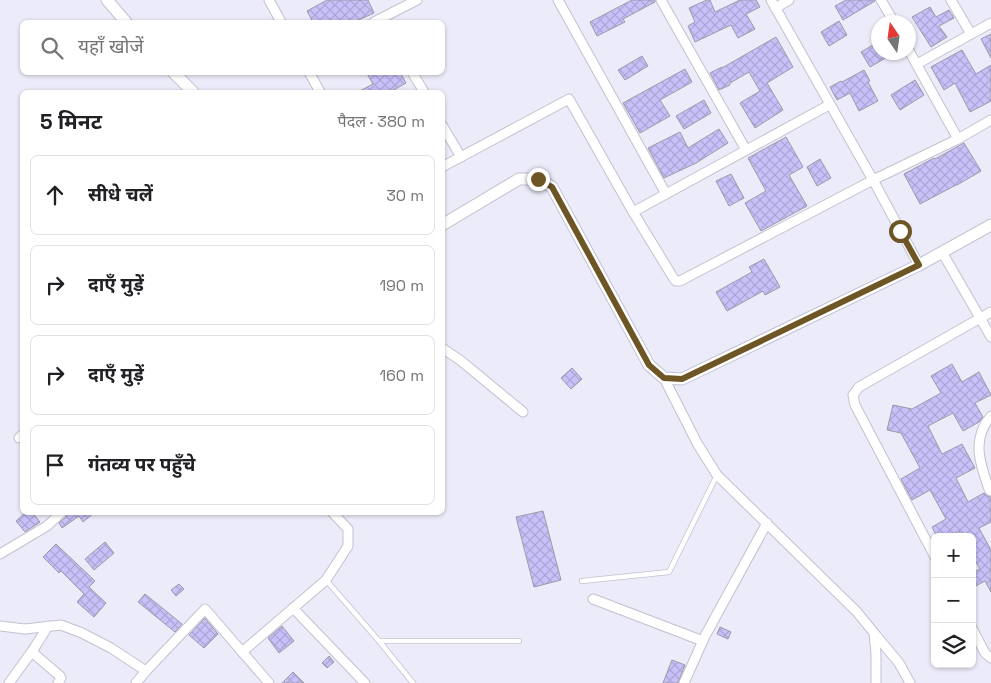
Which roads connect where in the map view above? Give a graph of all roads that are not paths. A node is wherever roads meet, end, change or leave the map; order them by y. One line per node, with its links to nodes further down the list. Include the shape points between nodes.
1 (107, 0): 11 (street)
2 (269, 0): 12 (street)
3 (417, 0): 13 (street)
4 (558, 0): 32 (street)
5 (661, 0): 28 (street)
6 (789, 0): 9 (street)
7 (881, 0): 10 (street)
8 (952, 0): 15 (street)
9 (773, 4): 24 (street)
10 (890, 15)
11 (124, 20)
12 (280, 20)
13 (382, 20)
14 (991, 23): 15 (street)
15 (971, 34): 17 (street)
16 (915, 60): 17 (street)
17 (917, 64): 27 (street)
18 (176, 75): 21 (street)
19 (311, 75): 22 (street)
20 (414, 75): 23 (street)
21 (190, 90)
22 (319, 90)
23 (423, 90)
24 (829, 105): 28 (street); 31 (street)
25 (991, 120): 27 (street)
26 (445, 130): 29 (street)
27 (958, 139): 31 (street)
28 (746, 150): 32 (street)
29 (461, 157): 30 (street); 33 (street, via 568,99)
30 (445, 165)
31 (873, 180): 33 (street, via 680,281 674,279); 37 (street)
32 (666, 194): 33 (street)
33 (633, 212)
34 (445, 223): 42 (street, via 519,179 538,179 552,187 649,365)
35 (991, 225): 36 (street)
36 (942, 252): 37 (street); 39 (street)
37 (919, 265): 42 (street, via 682,379)
38 (991, 312): 39 (street)
39 (981, 317): 40 (street); 50 (street, via 859,387 853,395 855,405)
40 (991, 337)
41 (445, 350): 43 (street)
42 (664, 378): 45 (street)
43 (523, 412)
44 (991, 416): 46 (street, via 978,442 980,463)
45 (717, 475): 49 (street); 53 (lane, via 669,572)
46 (991, 491)
47 (59, 515): 51 (street, via 47,526)
48 (335, 515): 52 (street, via 348,529 348,546)
49 (766, 523): 58 (street, via 857,612); 60 (street)
50 (931, 549)
51 (0, 554)
52 (326, 580): 55 (street); 61 (lane)
53 (582, 581)
54 (593, 599): 60 (street)
55 (293, 608): 64 (street); 71 (street)
56 (0, 626): 57 (street, via 25,629)
57 (48, 626): 63 (street); 66 (street, via 61,625 82,633)
58 (874, 633): 74 (street); 75 (street, via 899,663)
59 (976, 636): 65 (street)
60 (703, 640): 73 (street)
61 (379, 641): 62 (lane); 72 (lane)
62 (519, 642)
63 (34, 650): 68 (street); 69 (street, via 33,654 60,676)
64 (242, 652): 66 (street, via 205,609); 67 (street)
65 (991, 658)
66 (146, 671): 70 (street)
67 (266, 682)
68 (9, 683)
69 (58, 683)
70 (136, 683)
71 (365, 683)
72 (413, 683)
73 (684, 683)
74 (876, 683)
75 (910, 683)

